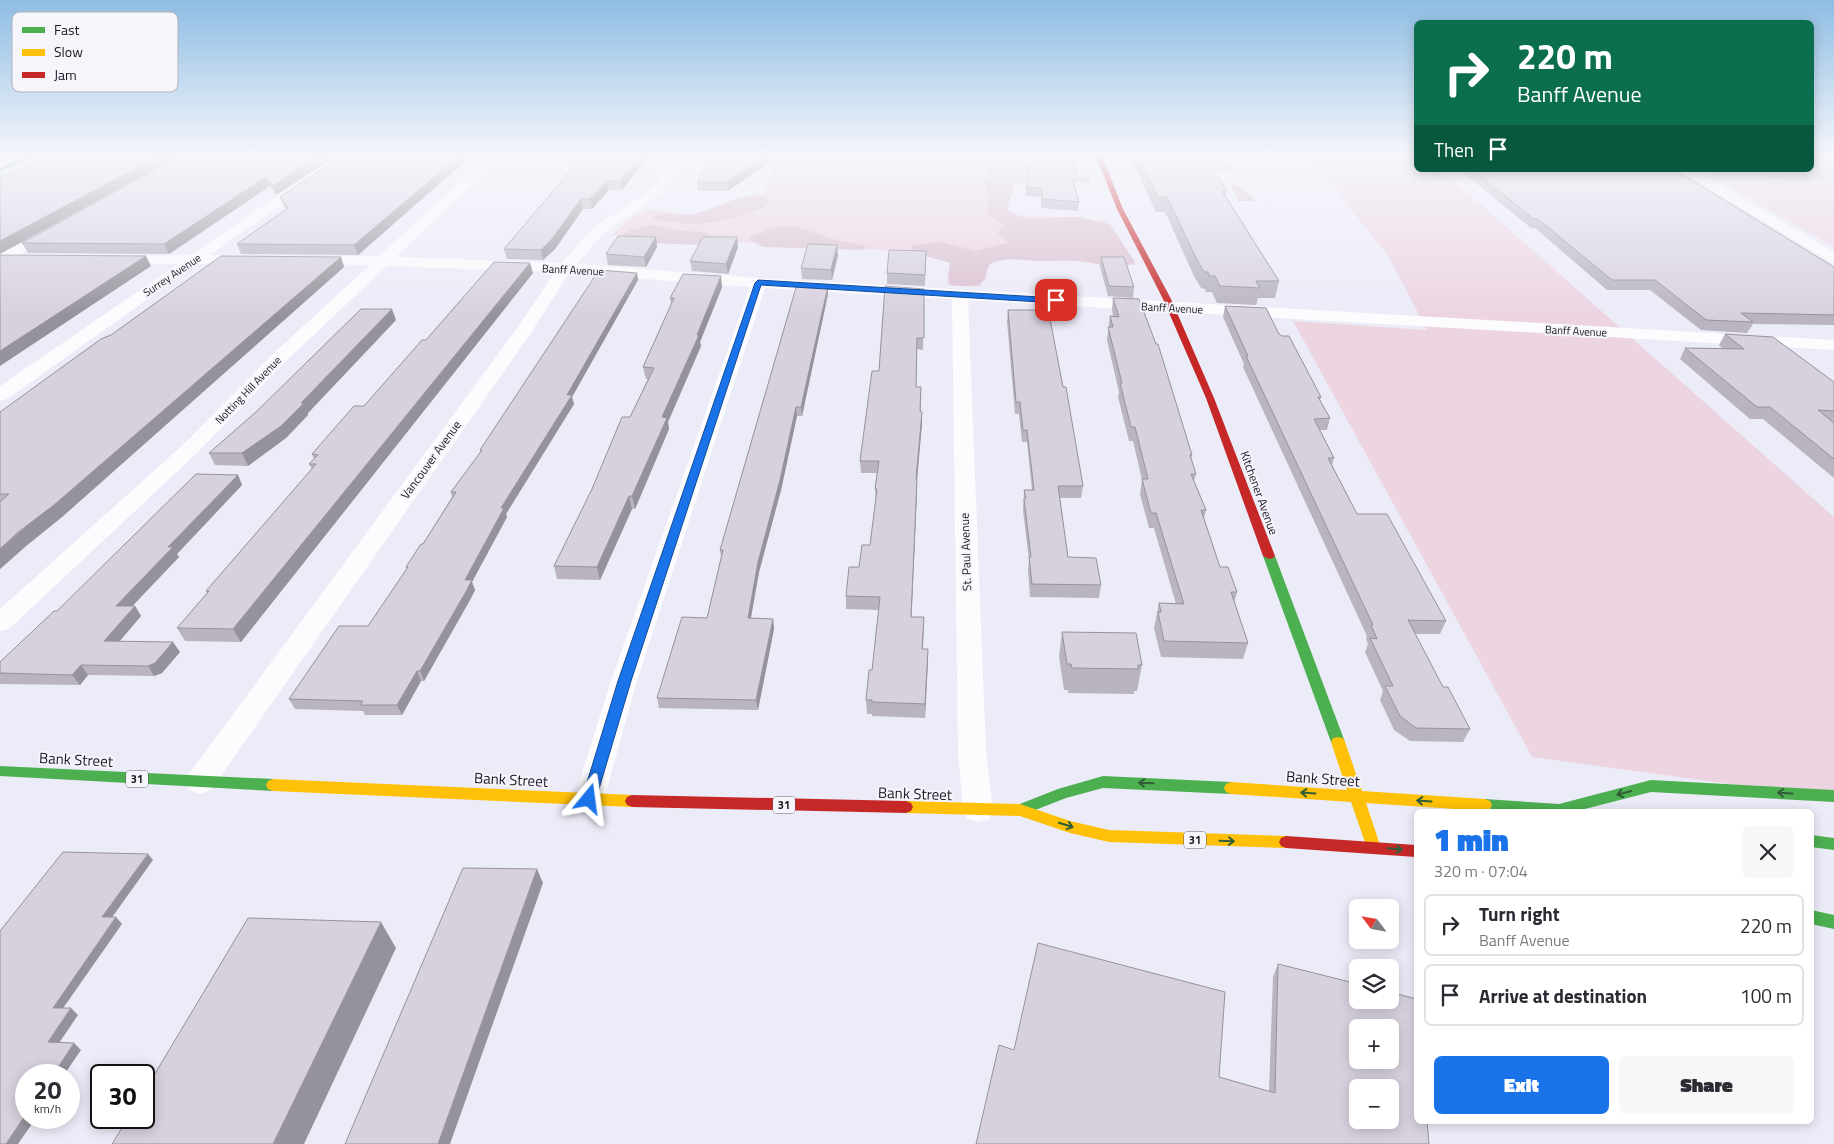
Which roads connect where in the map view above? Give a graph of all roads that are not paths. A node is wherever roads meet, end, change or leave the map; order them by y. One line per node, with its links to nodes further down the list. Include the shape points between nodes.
1 (267, 209): 11 (street, Surrey Avenue)
2 (439, 209): 14 (street, Notting Hill Avenue)
3 (632, 209): 15 (street, Vancouver Avenue, via 602,228)
4 (1120, 209): 18 (main road, Kitchener Avenue)
5 (1751, 209): 7 (street)
6 (62, 226): 8 (street)
7 (1834, 258)
8 (1, 259): 9 (street)
9 (32, 259)
10 (100, 259): 11 (street)
11 (196, 259): 12 (street); 20 (street, Surrey Avenue)
12 (265, 260)
13 (295, 260): 14 (street, Banff Avenue)
14 (384, 261): 15 (street, Banff Avenue); 21 (street, Notting Hill Avenue, via 279,358 192,448)
15 (565, 268): 16 (street, Banff Avenue); 23 (street, Vancouver Avenue, via 525,329)
16 (758, 283): 17 (street, Banff Avenue); 26 (street, via 624,681)
17 (960, 294): 18 (street, Banff Avenue); 29 (street, St. Paul Avenue, via 972,751)
18 (1170, 308): 19 (street, Banff Avenue); 24 (main road, Kitchener Avenue, via 1210,398)
19 (1834, 345)
20 (0, 395)
21 (0, 623)
22 (0, 771): 23 (main road, Bank Street / 31)
23 (200, 782): 26 (main road, Bank Street / 31)
24 (1357, 796): 27 (main road, Bank Street / 31, one-way to 24); 30 (main road, Bank Street / 31, one-way to 30, via 1103,782); 33 (main road, Kitchener Avenue)
25 (1834, 796): 28 (main road, Bank Street, one-way to 28, via 1651,786)
26 (589, 799): 29 (main road, Bank Street / 31)
27 (1536, 809)
28 (1571, 809)
29 (978, 810): 30 (main road, Bank Street / 31)
30 (1020, 810): 33 (main road, Bank Street / 31, one-way to 33, via 1109,836)
31 (1814, 841): 32 (main road)
32 (1834, 844)
33 (1374, 848): 34 (main road, Bank Street / 31, one-way to 34)
34 (1414, 851)
35 (1814, 918): 36 (main road)
36 (1834, 922)

